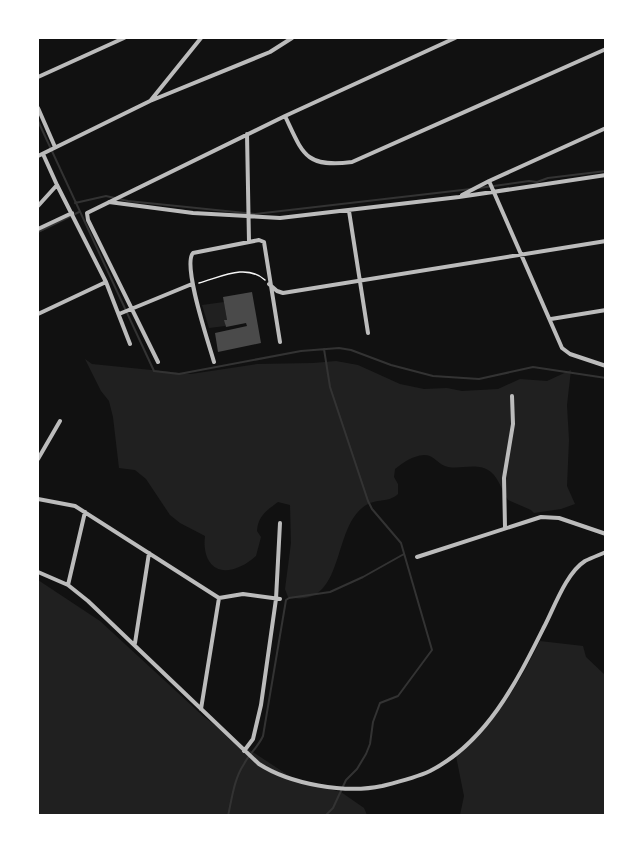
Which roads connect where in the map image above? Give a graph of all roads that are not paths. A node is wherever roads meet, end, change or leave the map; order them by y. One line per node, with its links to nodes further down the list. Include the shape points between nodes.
1 (124, 38): 7 (street)
2 (201, 38): 8 (street)
3 (292, 38): 5 (street)
4 (455, 38): 10 (street)
5 (285, 40): 8 (street, via 270,52)
6 (606, 49): 10 (street, via 352,162 321,163 308,157)
7 (38, 77)
8 (150, 101): 13 (street)
9 (38, 108): 13 (street)
10 (285, 116): 12 (street)
11 (606, 128): 17 (street)
12 (247, 134): 21 (street); 25 (street)
13 (56, 147): 14 (street)
14 (43, 154): 15 (street); 18 (street)
15 (38, 156)
16 (606, 175): 19 (street)
17 (489, 181): 19 (street); 20 (street)
18 (57, 185): 22 (street); 24 (street)
19 (492, 191): 20 (street); 29 (street)
20 (459, 197): 23 (street)
21 (108, 201): 25 (street); 34 (street, via 90,210 87,217)
22 (38, 206)
23 (349, 211): 25 (street); 30 (street)
24 (72, 213): 26 (street); 31 (street)
25 (249, 217): 27 (street)
26 (38, 229)
27 (249, 242): 32 (street, via 191,255); 33 (street, via 266,244)
28 (606, 242): 29 (street)
29 (520, 254): 30 (street); 38 (street)
30 (360, 280): 33 (street, via 283,293); 39 (street)
31 (106, 282): 36 (street); 37 (street)
32 (192, 284): 34 (street); 43 (street)
33 (269, 284): 40 (street)
34 (133, 309): 37 (street); 42 (street)
35 (606, 310): 38 (street)
36 (38, 314)
37 (119, 314): 41 (street)
38 (551, 319): 44 (street, via 562,348)
39 (368, 333)
40 (280, 342)
41 (130, 344)
42 (158, 362)
43 (214, 362)
44 (606, 366)
45 (512, 396): 51 (street, via 513,424 504,478)
46 (60, 421): 47 (street)
47 (38, 459)
48 (38, 499): 49 (street, via 70,504)
49 (85, 512): 54 (street); 57 (street)
50 (280, 523): 59 (street)
51 (505, 527): 52 (street, via 549,516); 55 (street)
52 (606, 534)
53 (606, 552): 62 (street, via 584,561 569,578 512,689 495,713 462,749 430,771 373,788 333,788 277,774)
54 (149, 553): 58 (street); 60 (street)
55 (417, 556)
56 (38, 572): 57 (street)
57 (68, 585): 60 (street)
58 (219, 598): 59 (street, via 243,594); 61 (street)
59 (278, 599): 62 (street, via 261,705 253,739)
60 (135, 644): 61 (street)
61 (201, 710): 62 (street)
62 (244, 751)

